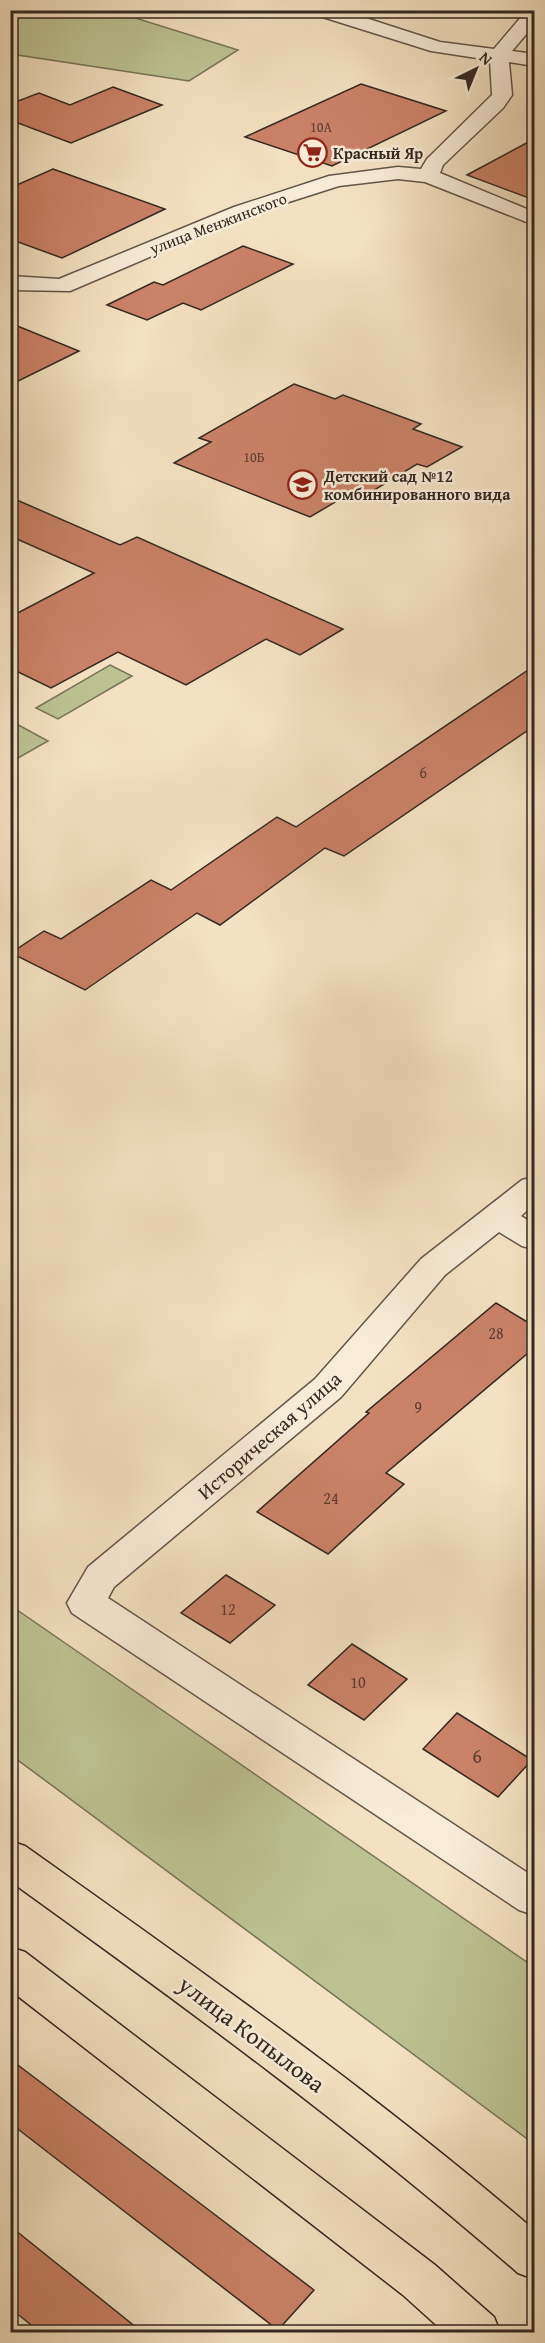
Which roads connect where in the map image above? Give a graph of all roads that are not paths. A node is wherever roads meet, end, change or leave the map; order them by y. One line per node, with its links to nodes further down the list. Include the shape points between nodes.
1 (320, 10): 3 (street, via 438,47)
2 (534, 15): 3 (street)
3 (499, 57): 4 (street); 5 (street, via 502,95 434,163)
4 (534, 60)
5 (429, 176): 6 (street, улица Менжинского); 7 (street, улица Менжинского, via 398,173 336,180 241,211 62,286)
6 (534, 219)
7 (10, 283)
8 (534, 1188): 9 (street, Историческая улица)
9 (496, 1216): 10 (street); 12 (street, Историческая улица, via 433,1267 328,1388 101,1577 86,1603)
10 (534, 1238)
11 (10, 1858): 14 (main road, улица Копылова, via 274,2047)
12 (534, 1898)
13 (10, 1965): 15 (main road, via 419,2280)
14 (534, 2258)
15 (477, 2332)

